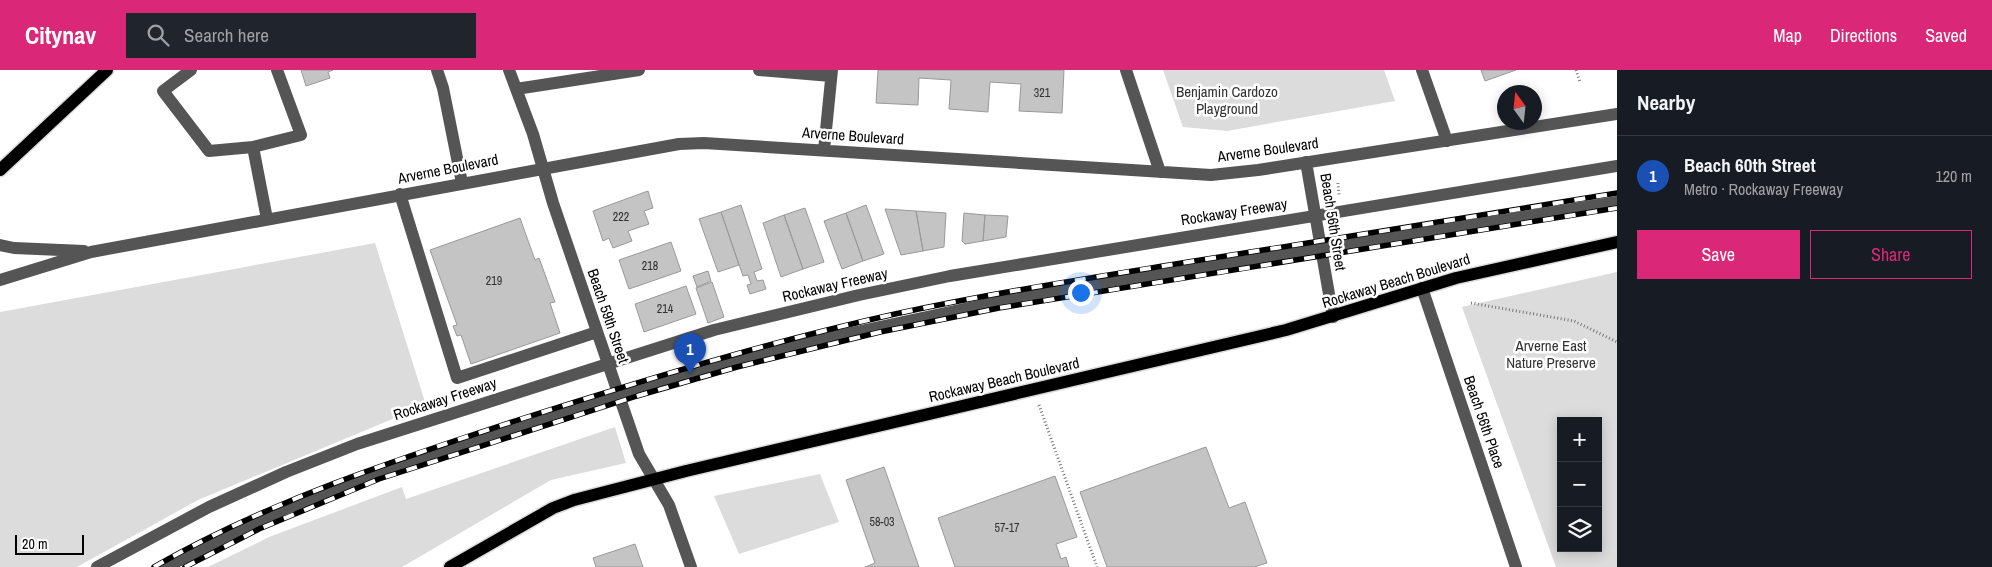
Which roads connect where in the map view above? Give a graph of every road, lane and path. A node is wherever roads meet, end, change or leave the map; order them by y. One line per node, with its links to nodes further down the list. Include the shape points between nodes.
1 (107, 70): 21 (main road)
2 (190, 70): 16 (street, via 163,91 210,151)
3 (277, 70): 16 (street, via 301,135)
4 (437, 70): 23 (street)
5 (509, 70): 13 (street, Beach 59th Street)
6 (639, 70): 13 (street)
7 (759, 70): 11 (street)
8 (1126, 70): 22 (street)
9 (1422, 70): 15 (street)
10 (1576, 70): 12 (path)
11 (831, 73): 17 (street)
12 (1580, 82)
13 (516, 89): 20 (street, Beach 59th Street)
14 (1617, 114): 15 (street, Arverne Boulevard)
15 (1447, 141): 18 (street, Arverne Boulevard)
16 (253, 147): 27 (street)
17 (824, 150): 20 (street, Arverne Boulevard, via 691,143); 22 (street, Arverne Boulevard)
18 (1306, 162): 22 (street, Arverne Boulevard, via 1226,174); 26 (street, Beach 56th Street)
19 (1617, 166): 26 (street, Rockaway Freeway)
20 (543, 168): 23 (street, Arverne Boulevard); 36 (street, Beach 59th Street)
21 (0, 170)
22 (1160, 172)
23 (462, 183): 24 (street, Arverne Boulevard)
24 (400, 194): 27 (street, Arverne Boulevard); 36 (street, via 457,378)
25 (1617, 202): 30 (street)
26 (1315, 215): 30 (street, Beach 56th Street); 38 (street, Rockaway Freeway, via 868,293 714,330)
27 (267, 219): 31 (street, Arverne Boulevard)
28 (1617, 242): 33 (main road, Rockaway Beach Boulevard)
29 (0, 245): 31 (street, Arverne Boulevard)
30 (1320, 249): 35 (street, Beach 56th Street); 40 (street, via 924,316 800,344)
31 (91, 252): 32 (street, Arverne Boulevard)
32 (0, 280)
33 (1422, 288): 35 (main road, Rockaway Beach Boulevard); 47 (street, Beach 56th Place)
34 (1471, 303): 37 (path, via 1574,321)
35 (1333, 317): 39 (main road, Rockaway Beach Boulevard)
36 (597, 332): 38 (street, Beach 59th Street)
37 (1617, 342)
38 (607, 363): 40 (street, Beach 59th Street); 43 (street, Rockaway Freeway, via 324,456 209,507)
39 (1034, 390): 41 (main road, Rockaway Beach Boulevard); 46 (path)
40 (618, 394): 41 (street, Beach 59th Street, via 639,454); 44 (street, via 350,483 251,524)
41 (654, 479): 42 (main road, Rockaway Beach Boulevard, via 553,508); 45 (street, Beach 59th Street, via 669,505)
42 (456, 566)
43 (97, 567)
44 (166, 567)
45 (691, 567)
46 (1097, 567)
47 (1516, 567)

